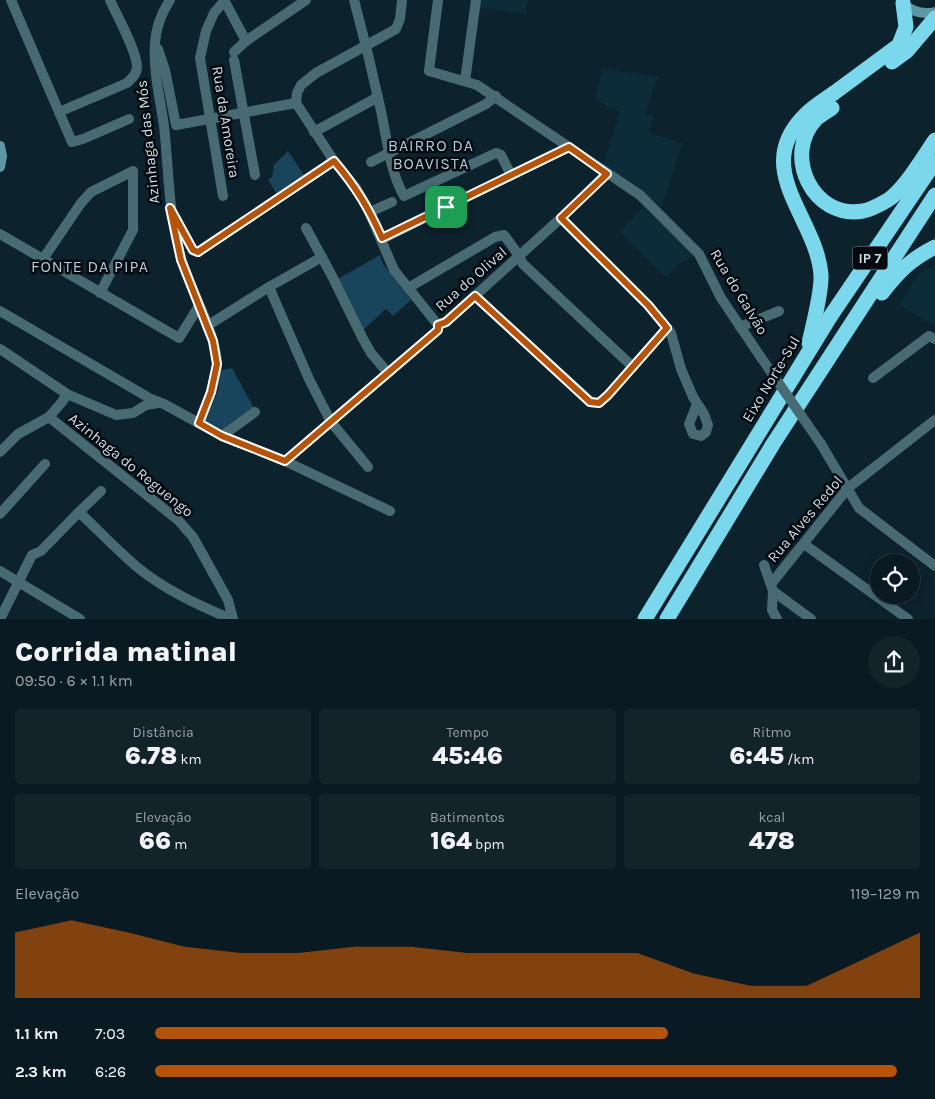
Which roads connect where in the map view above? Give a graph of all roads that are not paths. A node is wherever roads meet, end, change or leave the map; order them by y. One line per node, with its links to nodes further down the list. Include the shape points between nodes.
1 (11, 0): 20 (street)
2 (110, 0): 20 (street, via 135,55 137,68 134,77)
3 (170, 0): 13 (street, Azinhaga das Mós)
4 (224, 0): 14 (street); 23 (street, Rua da Amoreira, via 206,31 200,58)
5 (306, 0): 14 (street)
6 (354, 0): 15 (street)
7 (402, 0): 15 (street, via 396,28)
8 (438, 0): 16 (street, Rua do Galvão, via 428,71)
9 (476, 0): 16 (street)
10 (902, 2): 11 (street, via 914,11); 63 (highway, via 906,27 899,45 804,115 787,138 782,166 789,192 815,245 821,276)
11 (935, 12)
12 (935, 18): 25 (highway, via 907,51 816,119 804,138 801,161 806,182 820,200 841,210 863,211 889,200)
13 (155, 41): 23 (street, via 165,70 176,125); 39 (street, Azinhaga das Mós, via 155,70 164,127)
14 (246, 41): 21 (street, via 234,56)
15 (367, 45): 18 (street); 19 (street, via 300,85)
16 (465, 81): 17 (street, Rua do Galvão, via 477,84)
17 (496, 96): 27 (street, Rua do Galvão); 28 (street)
18 (378, 97): 24 (street); 28 (street)
19 (296, 104): 21 (street); 24 (street)
20 (59, 112): 22 (street, via 72,142)
21 (244, 113): 23 (street); 34 (street)
22 (129, 119)
23 (210, 120): 37 (street, Rua da Amoreira)
24 (314, 132): 29 (street)
25 (935, 140)
26 (0, 146): 32 (street)
27 (569, 147): 33 (street, Rua do Galvão); 35 (street)
28 (390, 152): 30 (street); 35 (street, via 404,196 496,153 501,155)
29 (334, 161): 39 (street, via 198,252 193,250); 40 (street)
30 (371, 162)
31 (935, 162): 63 (highway, Eixo Norte-Sul / IP 7)
32 (0, 167)
33 (607, 174): 41 (street, Rua do Olival); 58 (street, Rua do Galvão, via 640,195 699,254 721,298)
34 (255, 175)
35 (511, 175): 44 (street)
36 (935, 195): 60 (highway, IP 7)
37 (222, 196)
38 (392, 202): 40 (street)
39 (170, 208): 53 (street, Azinhaga das Mós, via 181,260)
40 (370, 212): 44 (street)
41 (561, 218): 46 (street, Rua do Olival); 59 (street)
42 (306, 228): 47 (street)
43 (0, 234): 48 (street)
44 (382, 238): 50 (street, via 394,270)
45 (935, 246): 60 (highway, via 896,274 874,304)
46 (519, 257): 50 (street, via 504,235 495,237); 52 (street, Rua do Olival); 64 (street)
47 (322, 258): 49 (street); 65 (street, via 363,339)
48 (43, 259): 51 (street); 51 (street, via 91,192 133,171 133,230)
49 (269, 287): 57 (street); 73 (street)
50 (408, 288): 56 (street)
51 (100, 292): 53 (street, via 179,338)
52 (475, 296): 56 (street, Rua do Olival, via 446,322); 64 (street, via 590,402 599,403)
53 (199, 306): 57 (street, Azinhaga das Mós)
54 (0, 311): 68 (street)
55 (779, 311): 58 (street)
56 (438, 325): 65 (street, Rua do Olival, via 438,330)
57 (207, 326): 74 (street, Azinhaga das Mós, via 217,364)
58 (740, 326): 80 (street, Rua do Galvão, bridge)
59 (667, 328): 64 (street); 69 (street, via 692,397)
60 (848, 328): 96 (highway, IP 7)
61 (932, 338): 66 (street)
62 (0, 349): 67 (street)
63 (806, 355): 95 (highway, Eixo Norte-Sul / IP 7)
64 (633, 367)
65 (388, 373): 73 (street, Rua do Olival)
66 (873, 378)
67 (67, 394): 68 (street, via 116,415 133,413); 71 (street)
68 (158, 402): 74 (street)
69 (698, 404)
70 (255, 412): 75 (street)
71 (49, 417): 76 (street, via 18,434); 94 (street, Azinhaga do Reguengo, via 178,520 193,536 228,600)
72 (935, 420): 80 (street, Rua Alves Redol)
73 (331, 422): 77 (street, Rua do Olival); 79 (street)
74 (199, 423): 75 (street)
75 (222, 436): 77 (street)
76 (0, 452)
77 (285, 461): 82 (street)
78 (45, 464): 84 (street)
79 (368, 466)
80 (848, 488): 85 (street, Rua Alves Redol); 87 (street, Rua do Galvão, via 859,508)
81 (101, 491): 83 (street)
82 (390, 511)
83 (79, 512): 89 (street, via 41,552 32,555); 94 (street, via 137,568 164,587)
84 (0, 514)
85 (804, 544): 90 (street, Rua Alves Redol); 99 (street)
86 (764, 566): 90 (street)
87 (935, 566)
88 (0, 571): 89 (street)
89 (19, 582): 91 (street); 92 (street)
90 (772, 588): 97 (street, via 772,610); 98 (street)
91 (64, 615): 93 (street)
92 (0, 619)
93 (80, 619)
94 (232, 619)
95 (646, 619)
96 (667, 619)
97 (777, 619)
98 (810, 619)
99 (908, 619)

